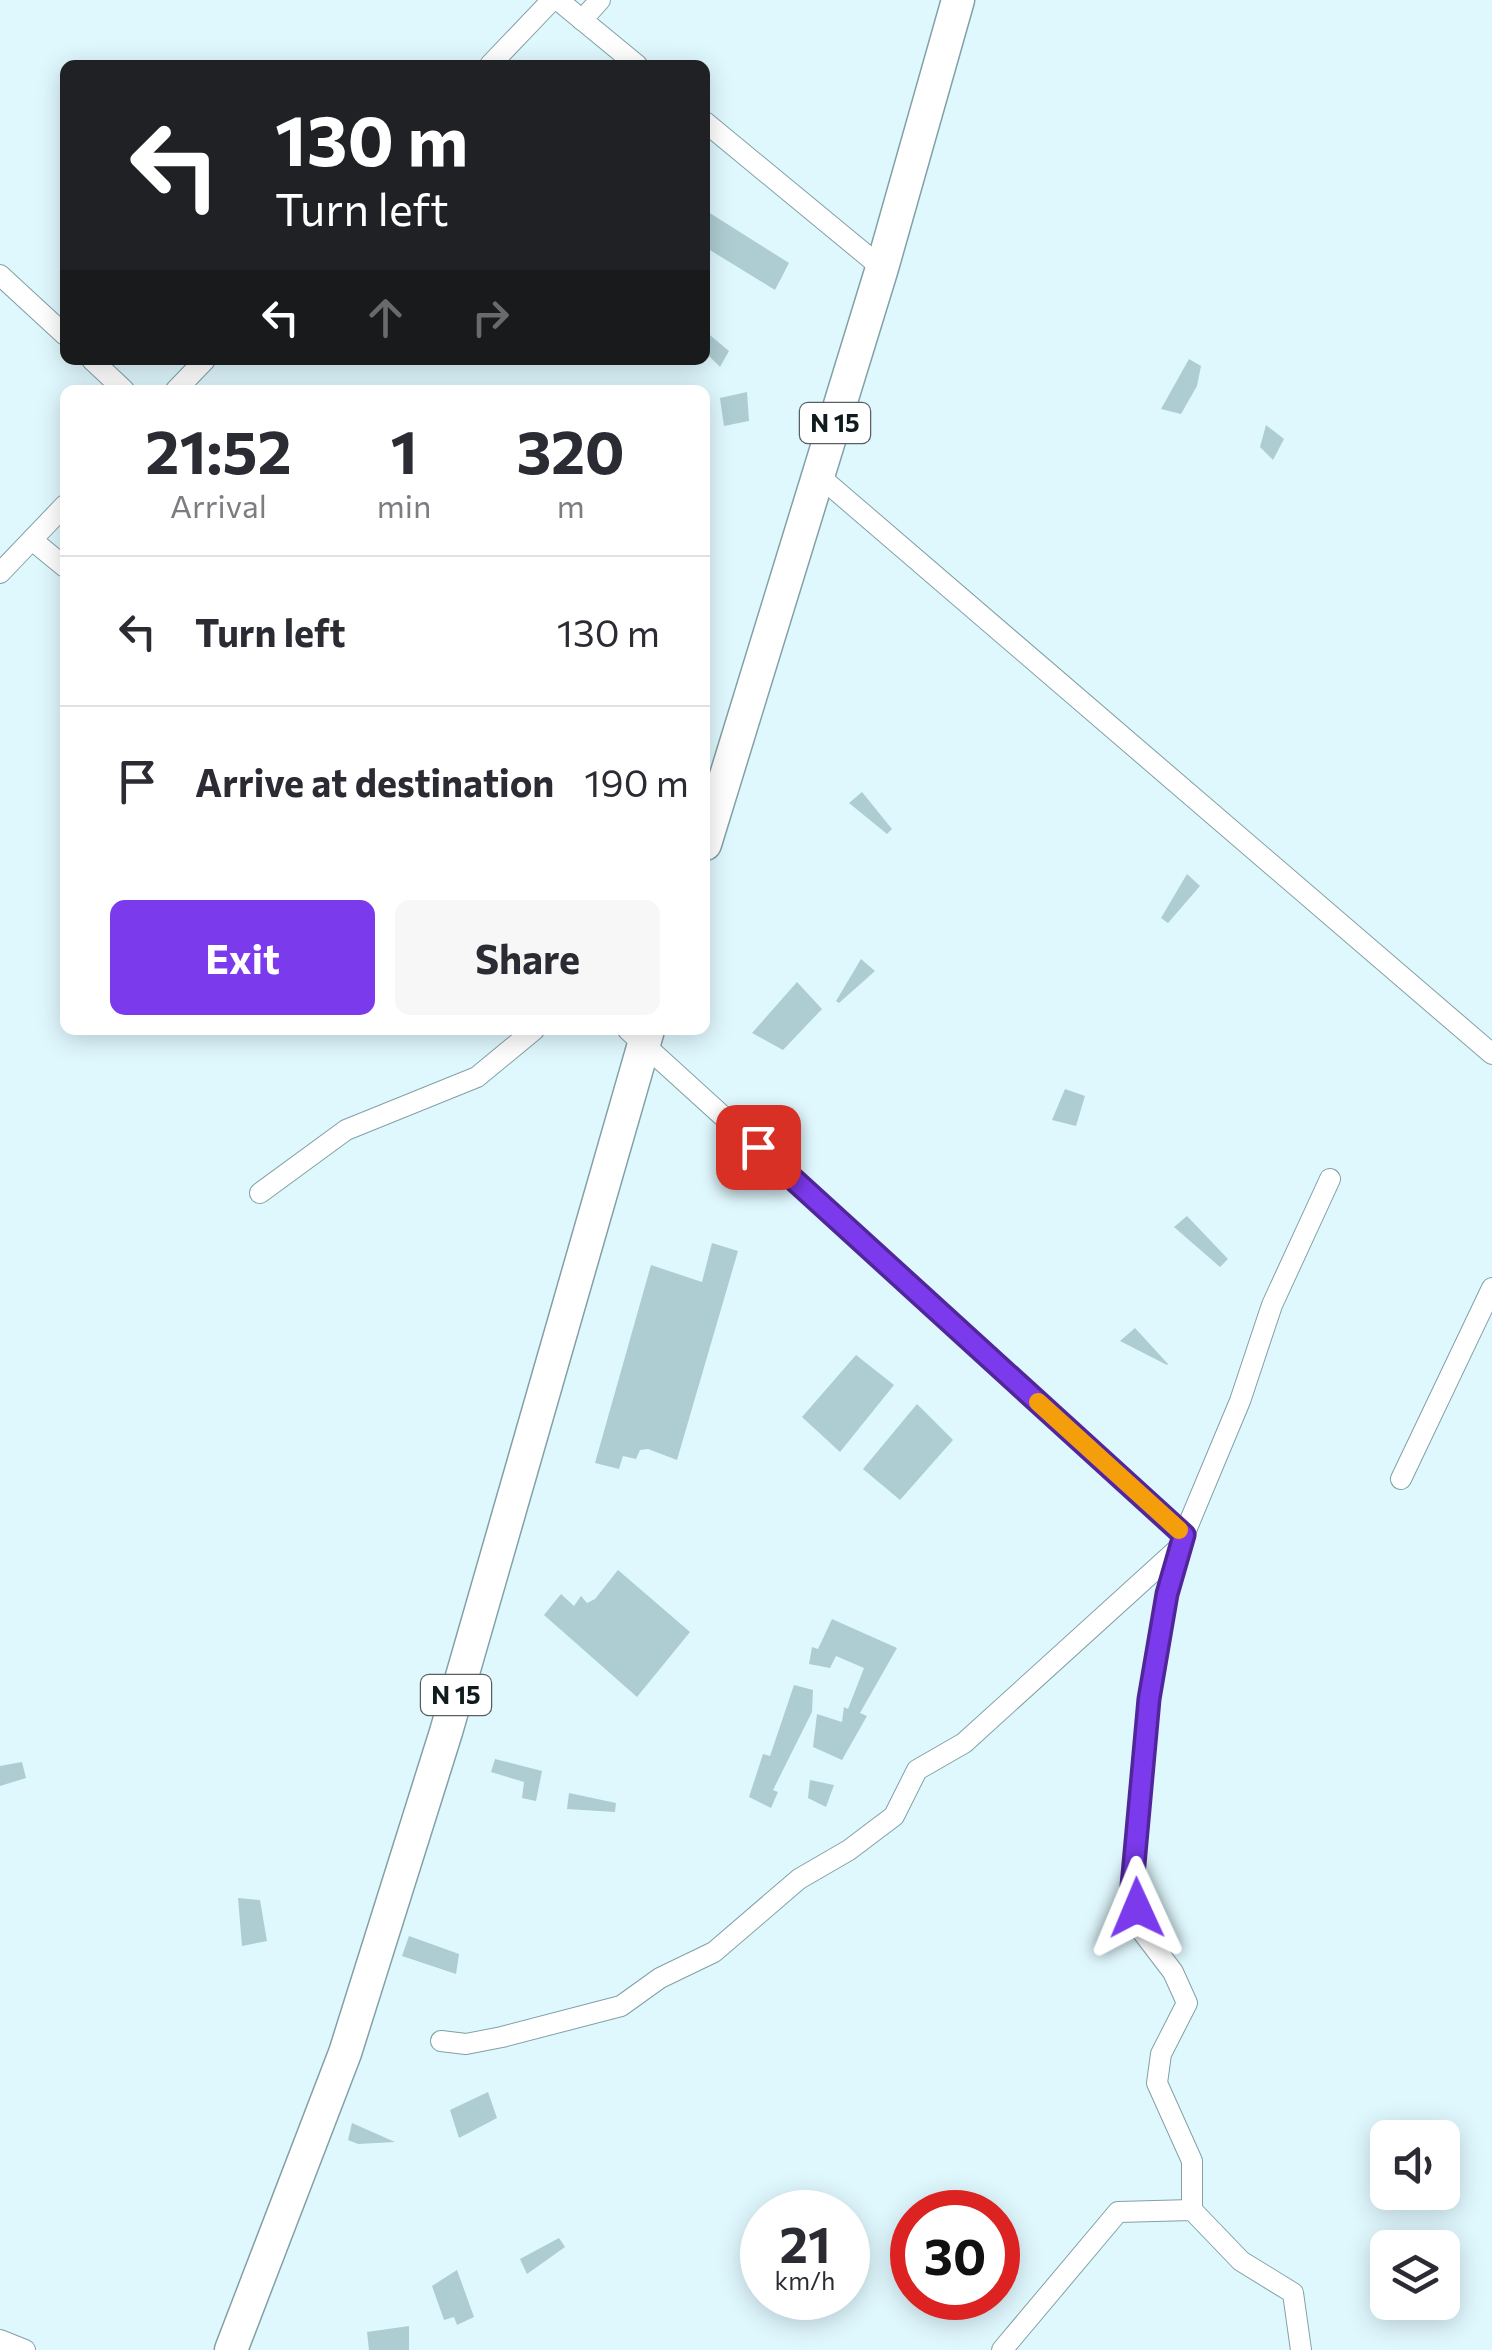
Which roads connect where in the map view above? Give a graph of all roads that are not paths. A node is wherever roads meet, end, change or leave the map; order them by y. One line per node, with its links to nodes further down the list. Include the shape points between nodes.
1 (555, 0): 4 (street); 5 (street)
2 (600, 0): 4 (street)
3 (958, 0): 8 (main road, N 15)
4 (582, 20): 6 (street)
5 (495, 60)
6 (631, 60)
7 (710, 126): 8 (street)
8 (882, 268): 15 (main road, N 15)
9 (0, 275): 10 (street)
10 (60, 331)
11 (97, 365): 13 (street)
12 (200, 365): 14 (street)
13 (119, 385)
14 (181, 385)
15 (818, 475): 20 (main road, N 15); 24 (street)
16 (60, 510): 17 (street)
17 (32, 540): 18 (street); 19 (street)
18 (60, 563)
19 (0, 573)
20 (710, 828)
21 (528, 1035): 26 (street, via 477,1076 346,1130)
22 (640, 1035): 34 (main road, N 15, via 446,1732 352,2034)
23 (641, 1035): 29 (street)
24 (1492, 1054)
25 (1330, 1180): 29 (street, via 1272,1305)
26 (260, 1193)
27 (1492, 1288): 28 (street)
28 (1401, 1479)
29 (1183, 1540): 30 (street, via 964,1743 917,1770 894,1816 799,1879 714,1952 621,2006 502,2038); 31 (street, via 1149,1699 1132,1886 1142,1930 1187,2004 1161,2054 1158,2084 1192,2161)
30 (441, 2041)
31 (1192, 2210): 35 (street, via 1118,2212); 36 (street, via 1241,2262 1292,2292)
32 (0, 2340): 33 (street)
33 (26, 2350)
34 (231, 2350)
35 (1002, 2350)
36 (1301, 2350)

